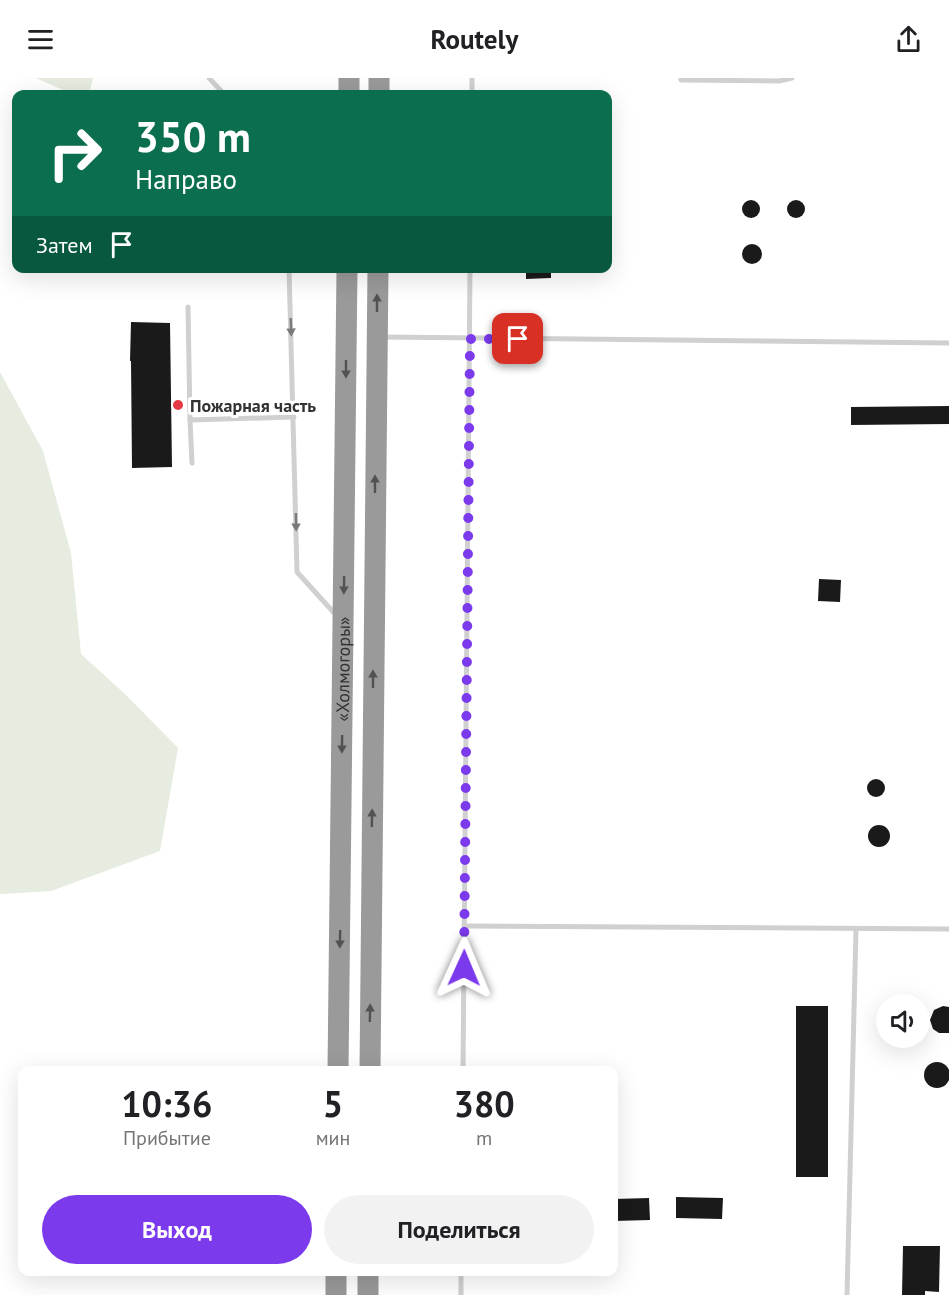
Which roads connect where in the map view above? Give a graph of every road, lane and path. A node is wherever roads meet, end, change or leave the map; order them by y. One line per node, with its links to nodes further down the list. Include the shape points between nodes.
1 (209, 78): 4 (lane)
2 (681, 78): 3 (lane)
3 (792, 78)
4 (220, 90)
5 (289, 273): 13 (lane, one-way to 13)
6 (347, 273): 16 (highway, «Холмогоры», one-way to 16)
7 (378, 273): 10 (highway, «Холмогоры», one-way to 7)
8 (470, 273): 11 (lane)
9 (188, 307): 14 (lane)
10 (377, 337): 11 (lane); 17 (highway, «Холмогоры», one-way to 10)
11 (470, 339): 12 (lane); 18 (lane)
12 (949, 343)
13 (294, 417): 14 (lane); 16 (lane, one-way to 16, via 297,572)
14 (190, 420): 15 (lane)
15 (192, 463)
16 (343, 623): 17 (highway); 21 (highway, «Холмогоры», one-way to 21)
17 (374, 623): 22 (highway, «Холмогоры», one-way to 17)
18 (464, 926): 19 (lane); 23 (lane)
19 (856, 929): 20 (lane); 30 (lane)
20 (949, 929)
21 (338, 1066)
22 (370, 1066)
23 (463, 1066)
24 (336, 1276): 27 (highway)
25 (368, 1276): 28 (highway)
26 (461, 1276): 29 (lane)
27 (336, 1295)
28 (368, 1295)
29 (461, 1295)
30 (847, 1295)

